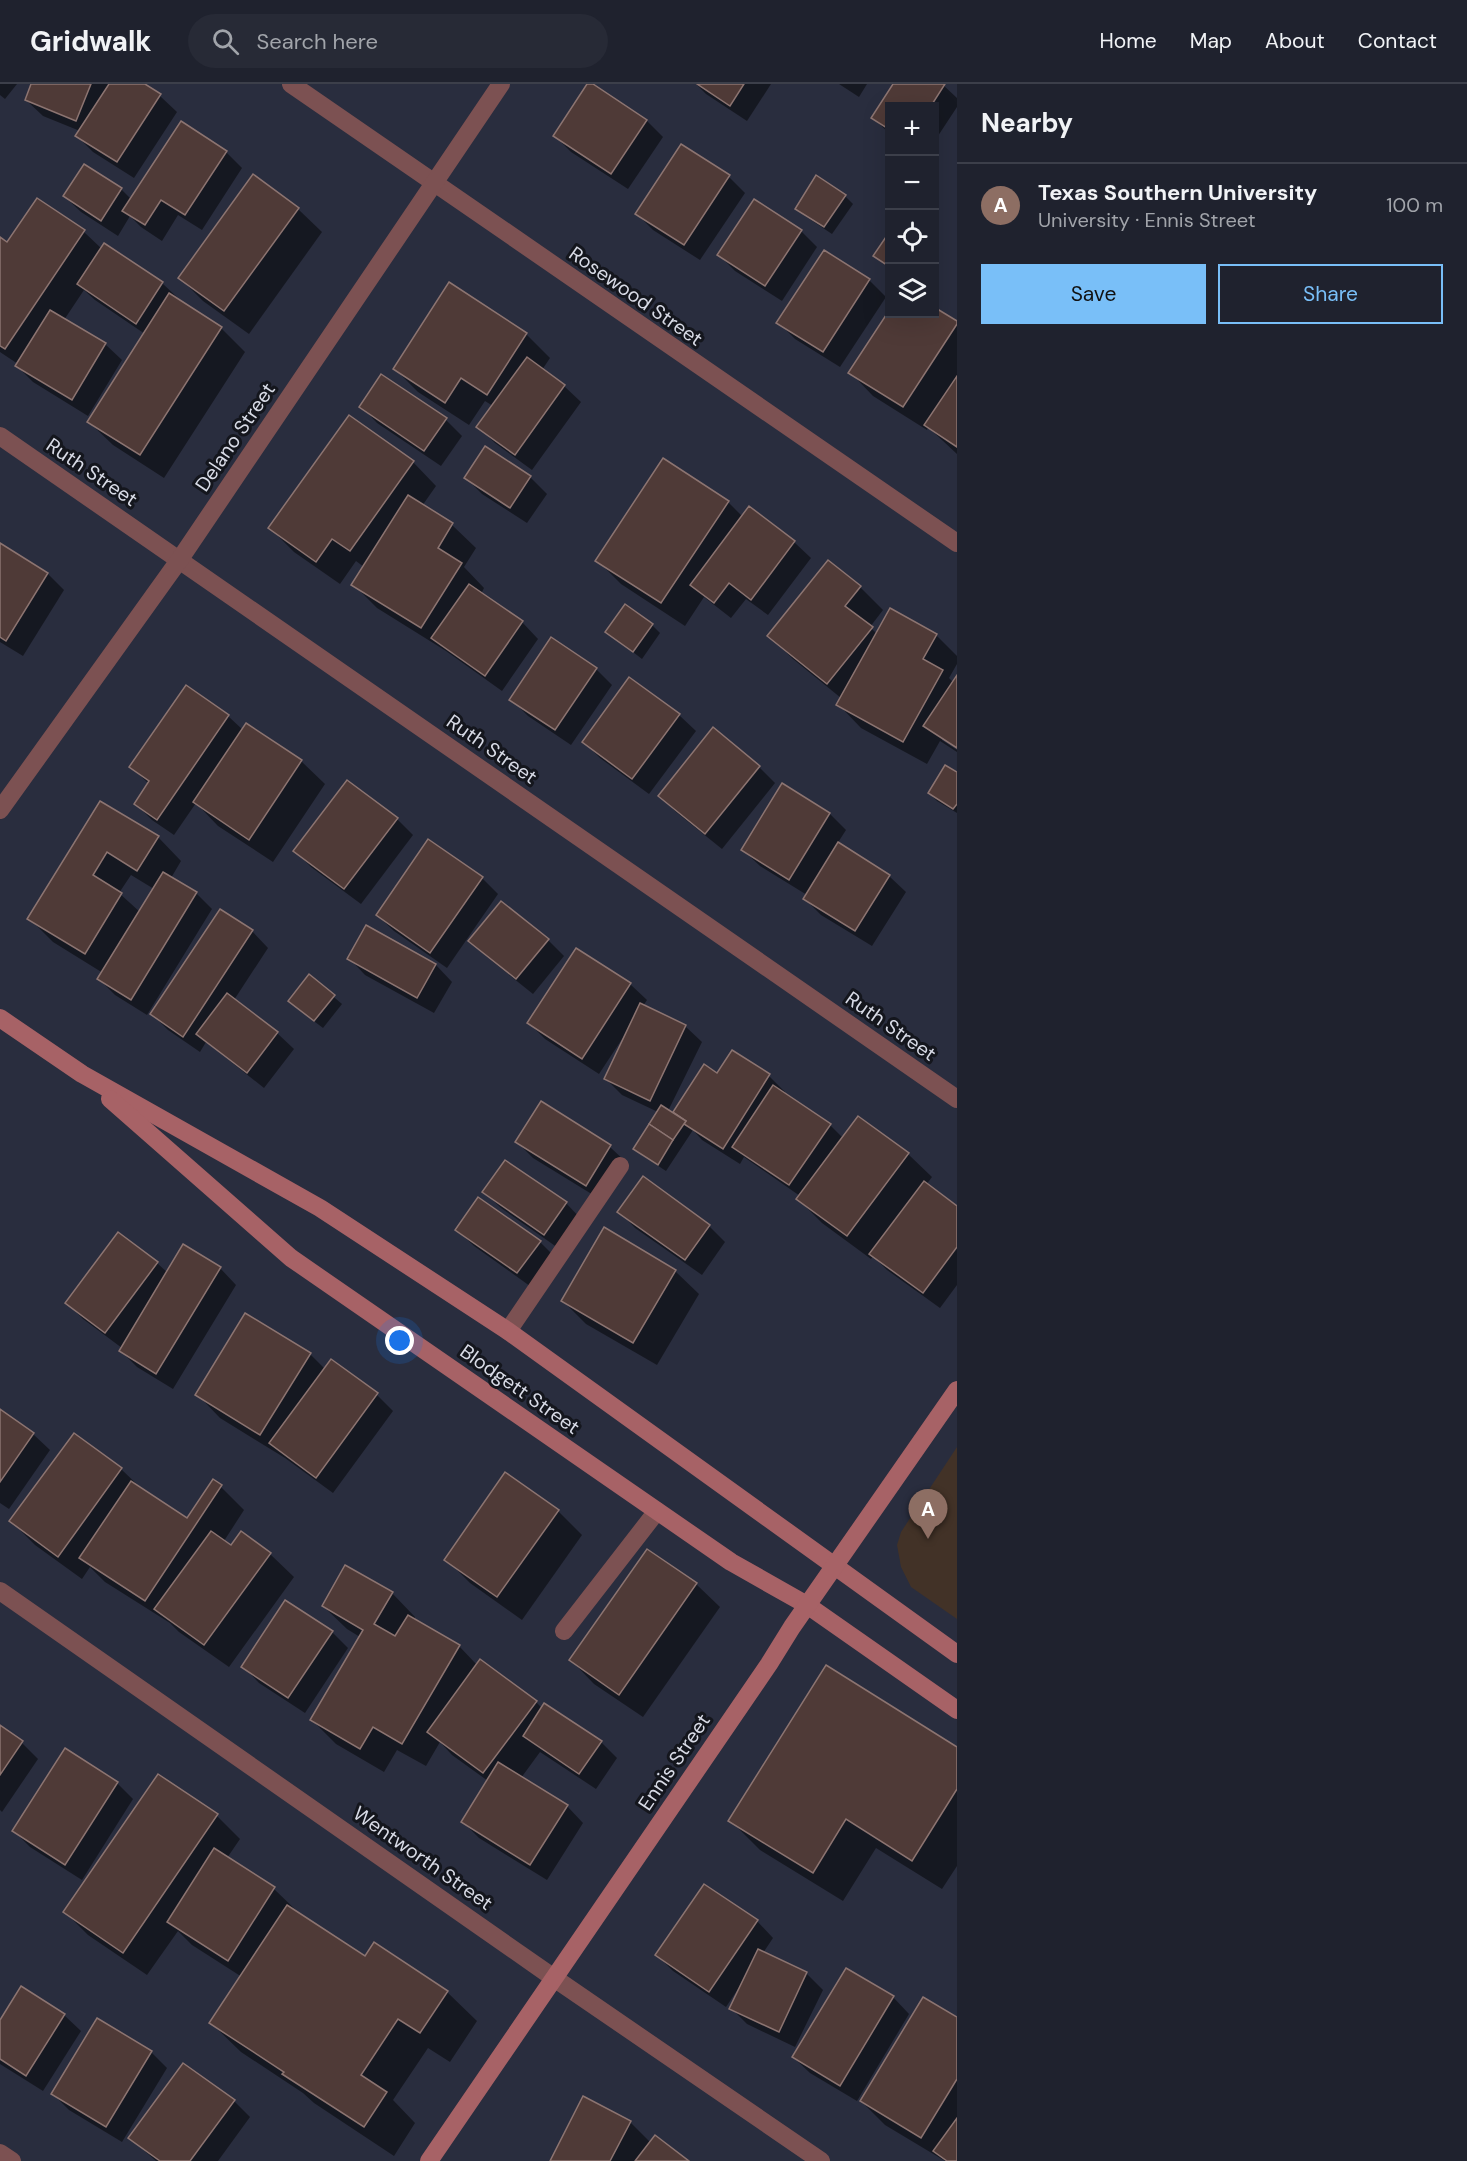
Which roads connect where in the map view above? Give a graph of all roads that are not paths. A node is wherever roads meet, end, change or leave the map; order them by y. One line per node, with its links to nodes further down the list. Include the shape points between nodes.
1 (291, 84): 3 (street, Rosewood Street)
2 (501, 84): 3 (street, Delano Street)
3 (433, 183): 5 (street, Rosewood Street); 6 (street, Delano Street)
4 (0, 436): 6 (street, Ruth Street)
5 (957, 543)
6 (180, 559): 7 (street, Delano Street); 10 (street, Ruth Street)
7 (0, 810)
8 (0, 1018): 9 (main road, Blodgett Street)
9 (82, 1074): 12 (main road, Blodgett Street, via 320,1208); 14 (main road, Blodgett Street, via 291,1258)
10 (957, 1099)
11 (620, 1166): 12 (street)
12 (508, 1331): 15 (main road, Blodgett Street)
13 (957, 1390): 15 (main road, Ennis Street)
14 (657, 1511): 17 (main road, Blodgett Street, via 731,1562); 18 (street)
15 (835, 1567): 17 (main road, Ennis Street); 19 (main road, Blodgett Street)
16 (0, 1591): 21 (street, Wentworth Street)
17 (807, 1605): 20 (main road, Blodgett Street); 21 (main road, Ennis Street)
18 (564, 1631)
19 (957, 1654)
20 (957, 1710)
21 (554, 1978): 24 (main road, Ennis Street); 25 (street, Wentworth Street)
22 (0, 2153): 23 (street)
23 (12, 2161)
24 (429, 2161)
25 (821, 2161)

